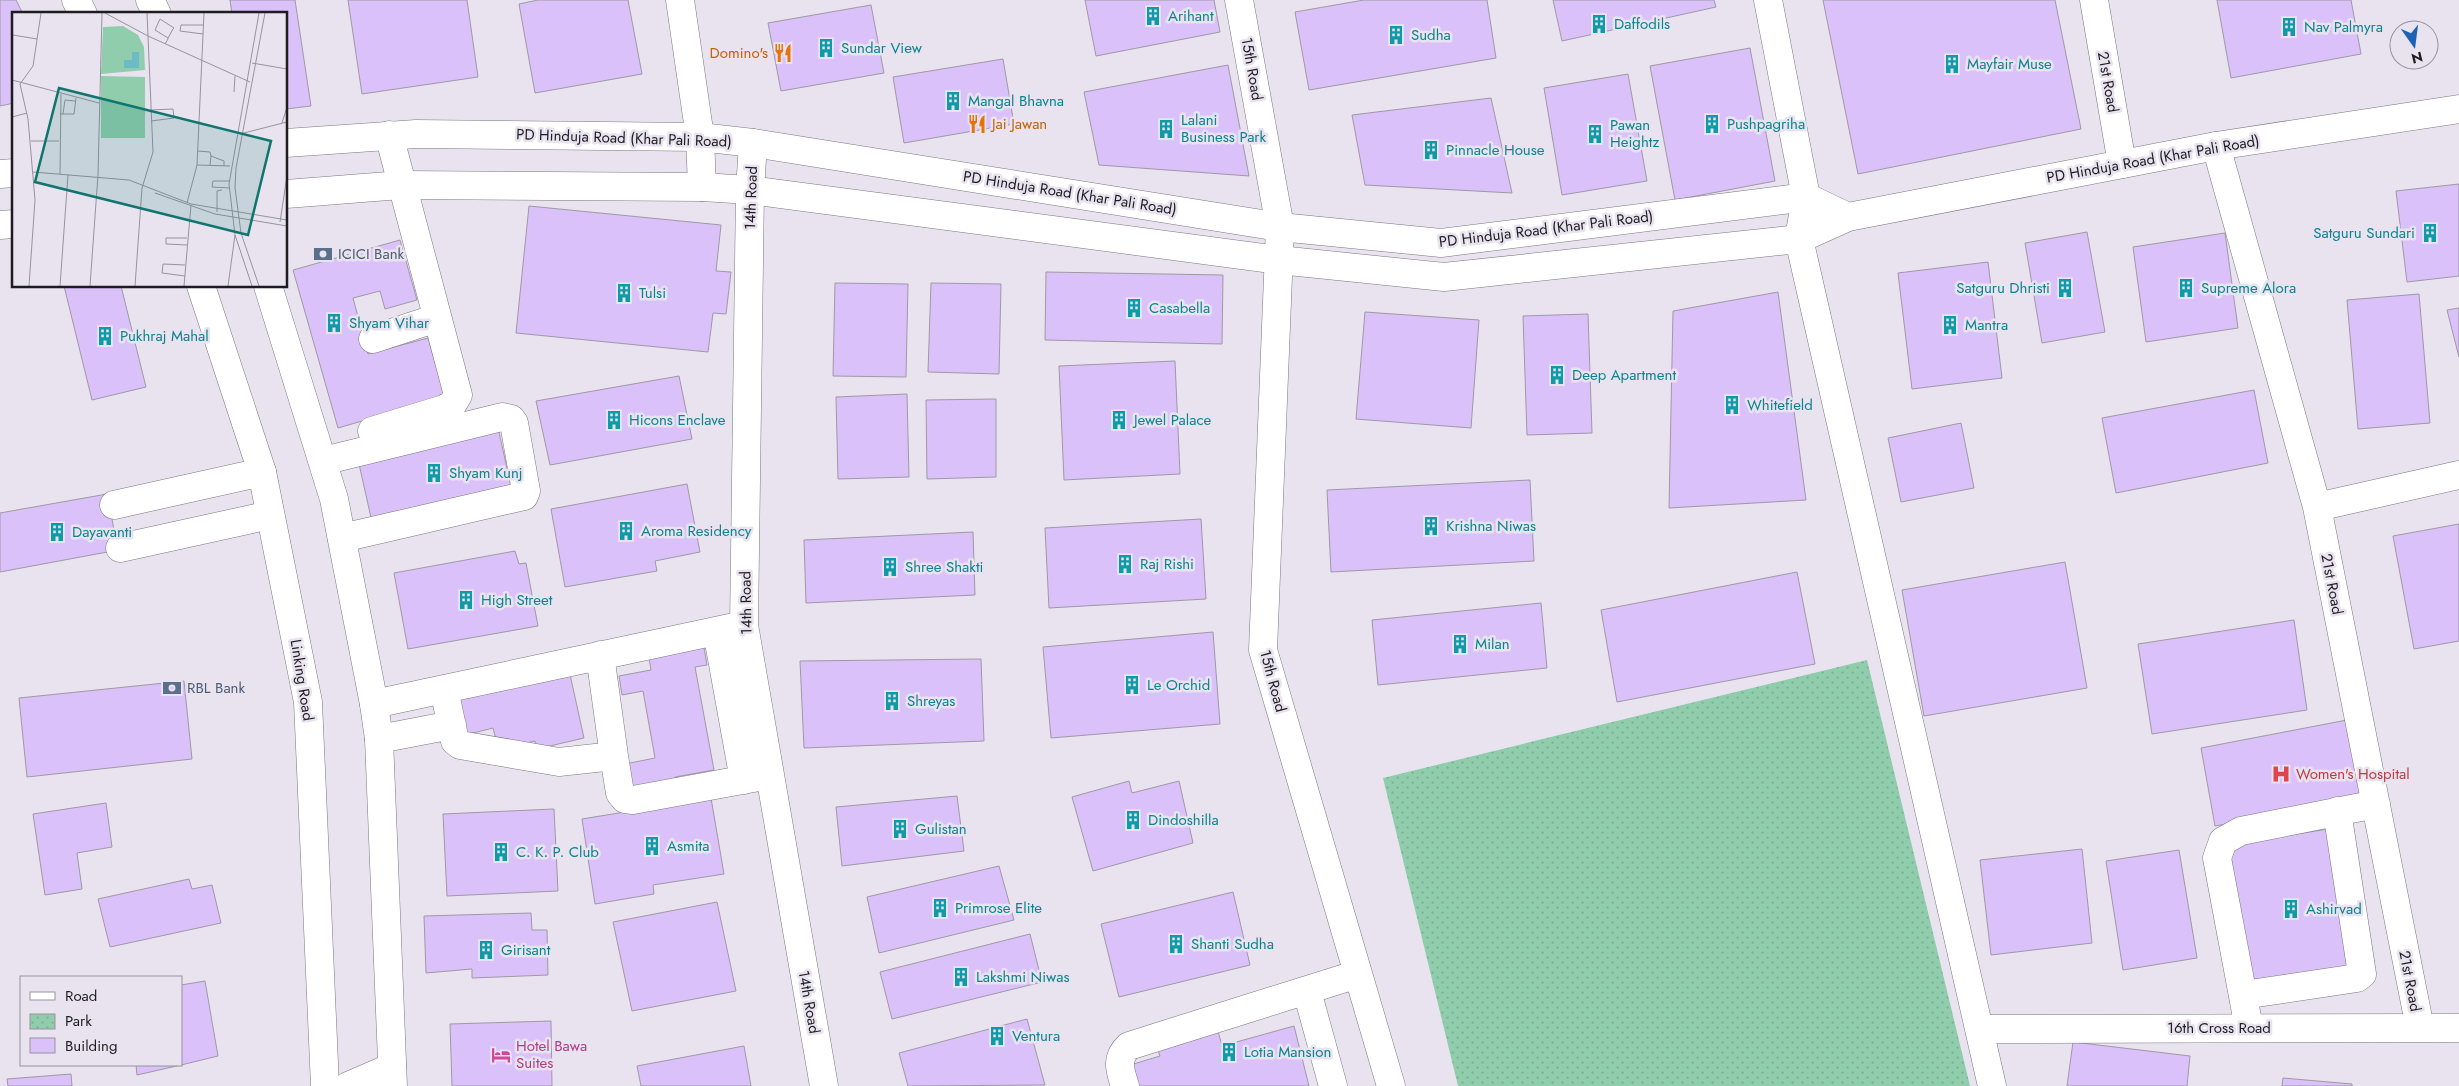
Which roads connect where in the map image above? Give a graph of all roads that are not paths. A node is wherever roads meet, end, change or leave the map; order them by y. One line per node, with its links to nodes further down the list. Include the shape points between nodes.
1 (76, 0): 7 (street)
2 (150, 0): 8 (street)
3 (680, 0): 11 (street)
4 (1239, 0): 22 (street, 15th Road)
5 (1768, 0): 20 (street)
6 (2094, 0): 15 (street, 21st Road)
7 (81, 12)
8 (156, 12)
9 (2459, 109): 14 (street, PD Hinduja Road (Khar Pali Road))
10 (389, 136): 11 (street, PD Hinduja Road (Khar Pali Road)); 12 (street, PD Hinduja Road (Khar Pali Road)); 16 (street)
11 (700, 137): 13 (street, PD Hinduja Road (Khar Pali Road)); 17 (street)
12 (288, 143)
13 (753, 143): 18 (street, 14th Road); 22 (street, PD Hinduja Road (Khar Pali Road))
14 (2216, 146): 15 (street, PD Hinduja Road (Khar Pali Road)); 33 (street, 21st Road)
15 (2122, 164): 21 (street, PD Hinduja Road (Khar Pali Road))
16 (401, 185): 17 (street, PD Hinduja Road (Khar Pali Road)); 19 (street, PD Hinduja Road (Khar Pali Road)); 27 (street)
17 (702, 187): 18 (street, PD Hinduja Road (Khar Pali Road))
18 (750, 190): 24 (street, PD Hinduja Road (Khar Pali Road)); 37 (street, 14th Road)
19 (288, 194)
20 (1806, 197): 21 (street); 22 (street, PD Hinduja Road (Khar Pali Road), via 1441,243); 23 (street)
21 (1848, 217): 23 (street, PD Hinduja Road (Khar Pali Road))
22 (1280, 227): 24 (street, 15th Road)
23 (1799, 239): 24 (street, PD Hinduja Road (Khar Pali Road), via 1444,277); 54 (street)
24 (1279, 260): 48 (street, 15th Road, via 1263,650)
25 (202, 288): 30 (street, Linking Road)
26 (269, 288): 29 (street)
27 (437, 318): 28 (street); 29 (street, via 457,389 458,395 452,405)
28 (373, 339)
29 (320, 454): 35 (street); 35 (street, via 502,417 514,423 526,491 524,496)
30 (262, 472): 32 (street); 34 (street, Linking Road)
31 (2459, 475): 33 (street)
32 (114, 505)
33 (2317, 507): 46 (street, 21st Road)
34 (270, 515): 36 (street); 56 (street, Linking Road, via 308,702)
35 (342, 538): 41 (street)
36 (120, 548)
37 (744, 625): 38 (street); 45 (street, 14th Road)
38 (717, 631): 39 (street); 45 (street)
39 (600, 655): 40 (street); 44 (street)
40 (444, 689): 41 (street); 42 (street)
41 (374, 704): 43 (street)
42 (452, 726): 43 (street); 44 (street, via 455,741 460,745 560,762)
43 (379, 739): 55 (street)
44 (614, 756): 45 (street, via 620,793 625,799)
45 (756, 777): 58 (street, 14th Road)
46 (2376, 804): 47 (street); 52 (street, 21st Road)
47 (2337, 812): 50 (street, via 2241,831 2223,841 2217,858); 50 (street, via 2362,974 2357,978)
48 (1358, 974): 49 (street); 61 (street, 15th Road)
49 (1307, 991): 59 (street, via 1129,1046 1122,1052 1119,1062); 60 (street)
50 (2243, 994): 51 (street)
51 (2249, 1028): 52 (street, 16th Cross Road); 54 (street, 16th Cross Road)
52 (2420, 1028): 53 (street, 16th Cross Road)
53 (2459, 1028)
54 (1980, 1029): 62 (street)
55 (392, 1077): 57 (street)
56 (325, 1086)
57 (348, 1086)
58 (824, 1086)
59 (1125, 1086)
60 (1333, 1086)
61 (1391, 1086)
62 (1992, 1086)

